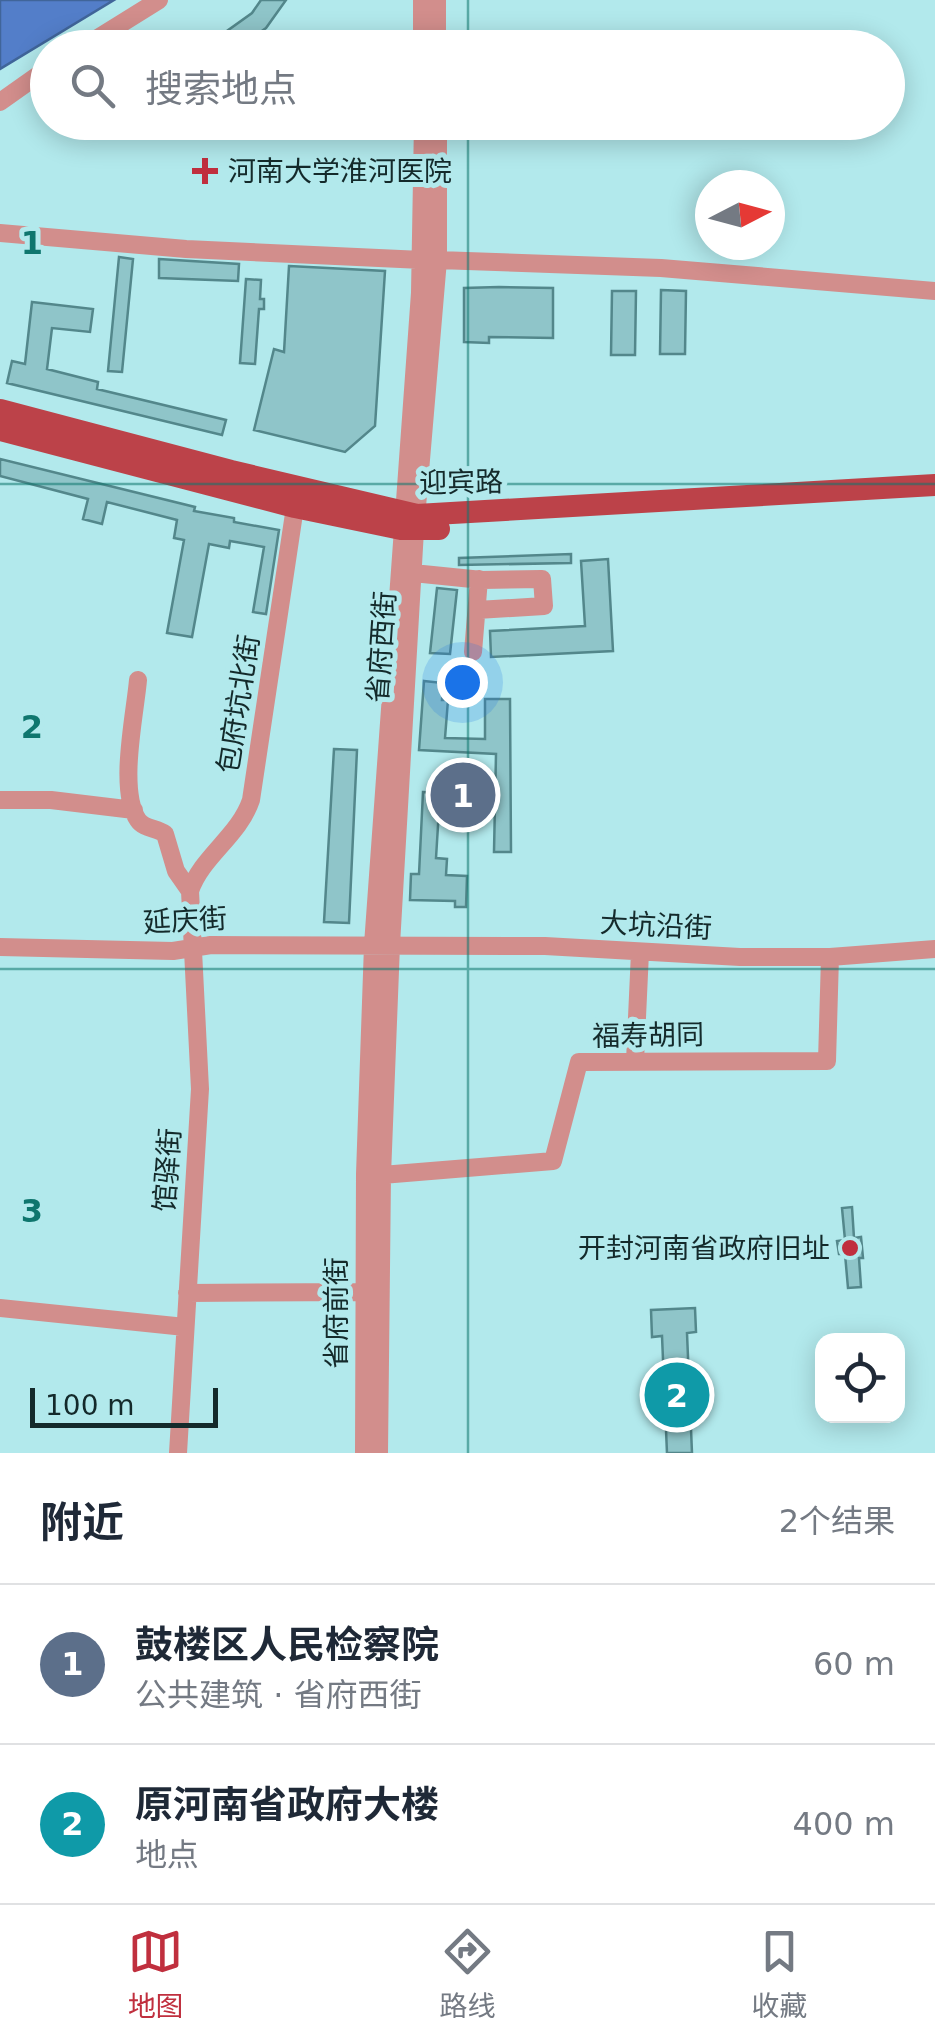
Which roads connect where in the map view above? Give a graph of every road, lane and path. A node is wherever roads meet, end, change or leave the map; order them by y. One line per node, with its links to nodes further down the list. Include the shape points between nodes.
1 (160, 0): 4 (street)
2 (422, 0): 5 (street)
3 (437, 0): 6 (street)
4 (111, 30)
5 (422, 30)
6 (437, 30)
7 (30, 81): 8 (street)
8 (0, 102)
9 (424, 140): 12 (street, 省府西街)
10 (437, 140): 12 (street, 省府西街)
11 (0, 233): 12 (street)
12 (430, 260): 13 (street, via 661,268); 19 (street, 省府西街)
13 (935, 291)
14 (0, 410): 19 (main road, 迎宾路)
15 (0, 430): 18 (main road, 迎宾路)
16 (935, 485): 19 (main road, 迎宾路)
17 (935, 499): 19 (main road, 迎宾路)
18 (295, 507): 19 (main road, 迎宾路); 27 (street, 包府坑北街, via 251,800 245,819)
19 (409, 522): 20 (street, 省府西街); 28 (street, 省府西街)
20 (413, 573): 21 (street); 28 (street, 省府西街)
21 (479, 580): 22 (street); 22 (street, via 542,579 544,606)
22 (477, 610): 23 (street)
23 (473, 652)
24 (138, 680): 26 (street, via 128,780)
25 (0, 800): 26 (street)
26 (134, 810): 27 (street, via 143,825 165,834)
27 (190, 891): 30 (street, 馆驿街)
28 (382, 945): 30 (street, 延庆街); 32 (street, 大坑沿街); 35 (street, 省府西街)
29 (0, 947): 30 (street, 延庆街)
30 (191, 948): 37 (street, 馆驿街, via 200,1089)
31 (935, 949): 33 (street, 大坑沿街)
32 (640, 952): 33 (street, 大坑沿街); 34 (street)
33 (830, 957): 34 (street, 福寿胡同, via 827,1061)
34 (635, 1061): 35 (street, 福寿胡同, via 579,1062 553,1161)
35 (373, 1174): 36 (street, 省府前街); 42 (street, 省府前街)
36 (363, 1292): 37 (street); 41 (street, 省府前街)
37 (187, 1294): 39 (street, 馆驿街)
38 (0, 1308): 39 (street)
39 (185, 1327): 40 (street, 馆驿街)
40 (178, 1453)
41 (364, 1453)
42 (379, 1453)

